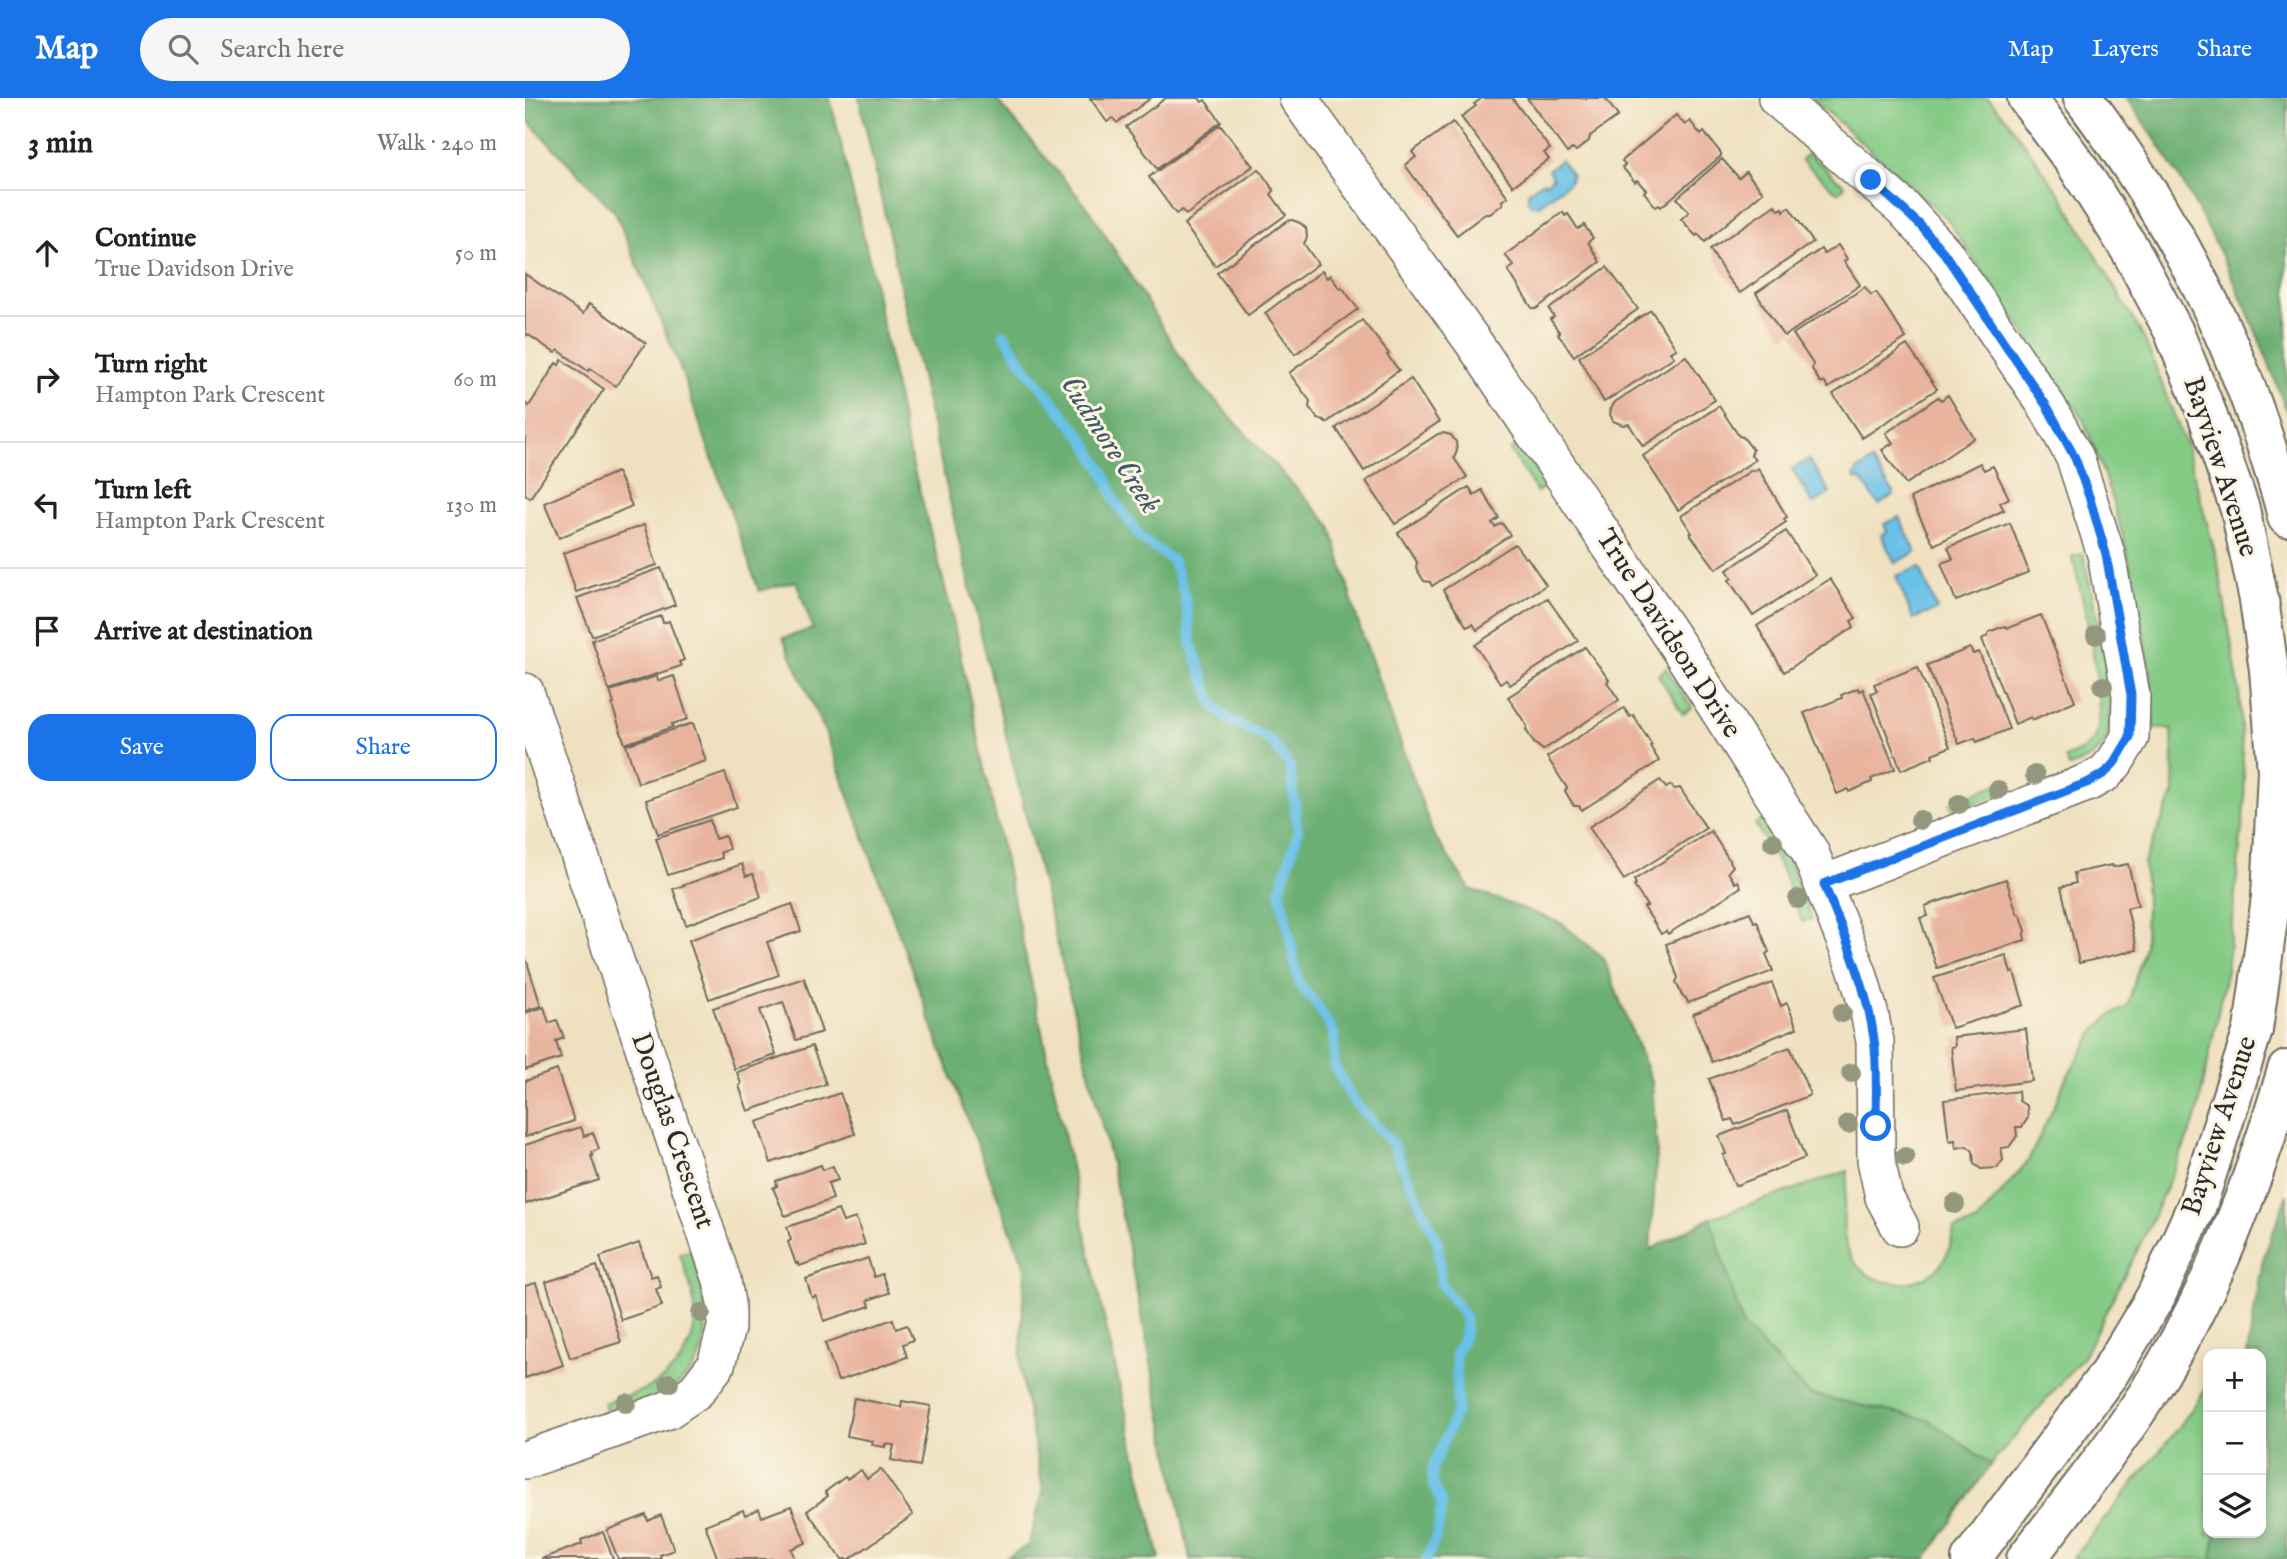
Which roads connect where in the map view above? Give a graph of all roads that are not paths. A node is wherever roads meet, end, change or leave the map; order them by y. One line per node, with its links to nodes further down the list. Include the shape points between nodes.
1 (1777, 98): 7 (street, via 1903,208 1944,253 2048,408 2075,458 2100,530 2131,695 2130,737 2105,773)
2 (2027, 98): 11 (main road, Bayview Avenue, via 2131,251 2173,330 2206,411 2240,509 2259,600 2277,771 2271,897 2253,1030 2197,1205 2156,1296 2110,1372)
3 (2083, 98): 5 (main road, Bayview Avenue, via 2169,226 2216,313 2249,392)
4 (1312, 103): 7 (street, True Davidson Drive, via 1685,657 1810,852)
5 (2287, 517)
6 (525, 692): 10 (street, Douglas Crescent, via 722,1280 726,1328 716,1365 696,1391 668,1410)
7 (1824, 884): 9 (street, True Davidson Drive, via 1869,1012 1875,1041 1876,1160 1884,1198)
8 (2287, 1070): 12 (main road, Bayview Avenue, via 2235,1223 2193,1314 2149,1392)
9 (1900, 1227)
10 (525, 1460)
11 (1971, 1559)
12 (2026, 1559)

